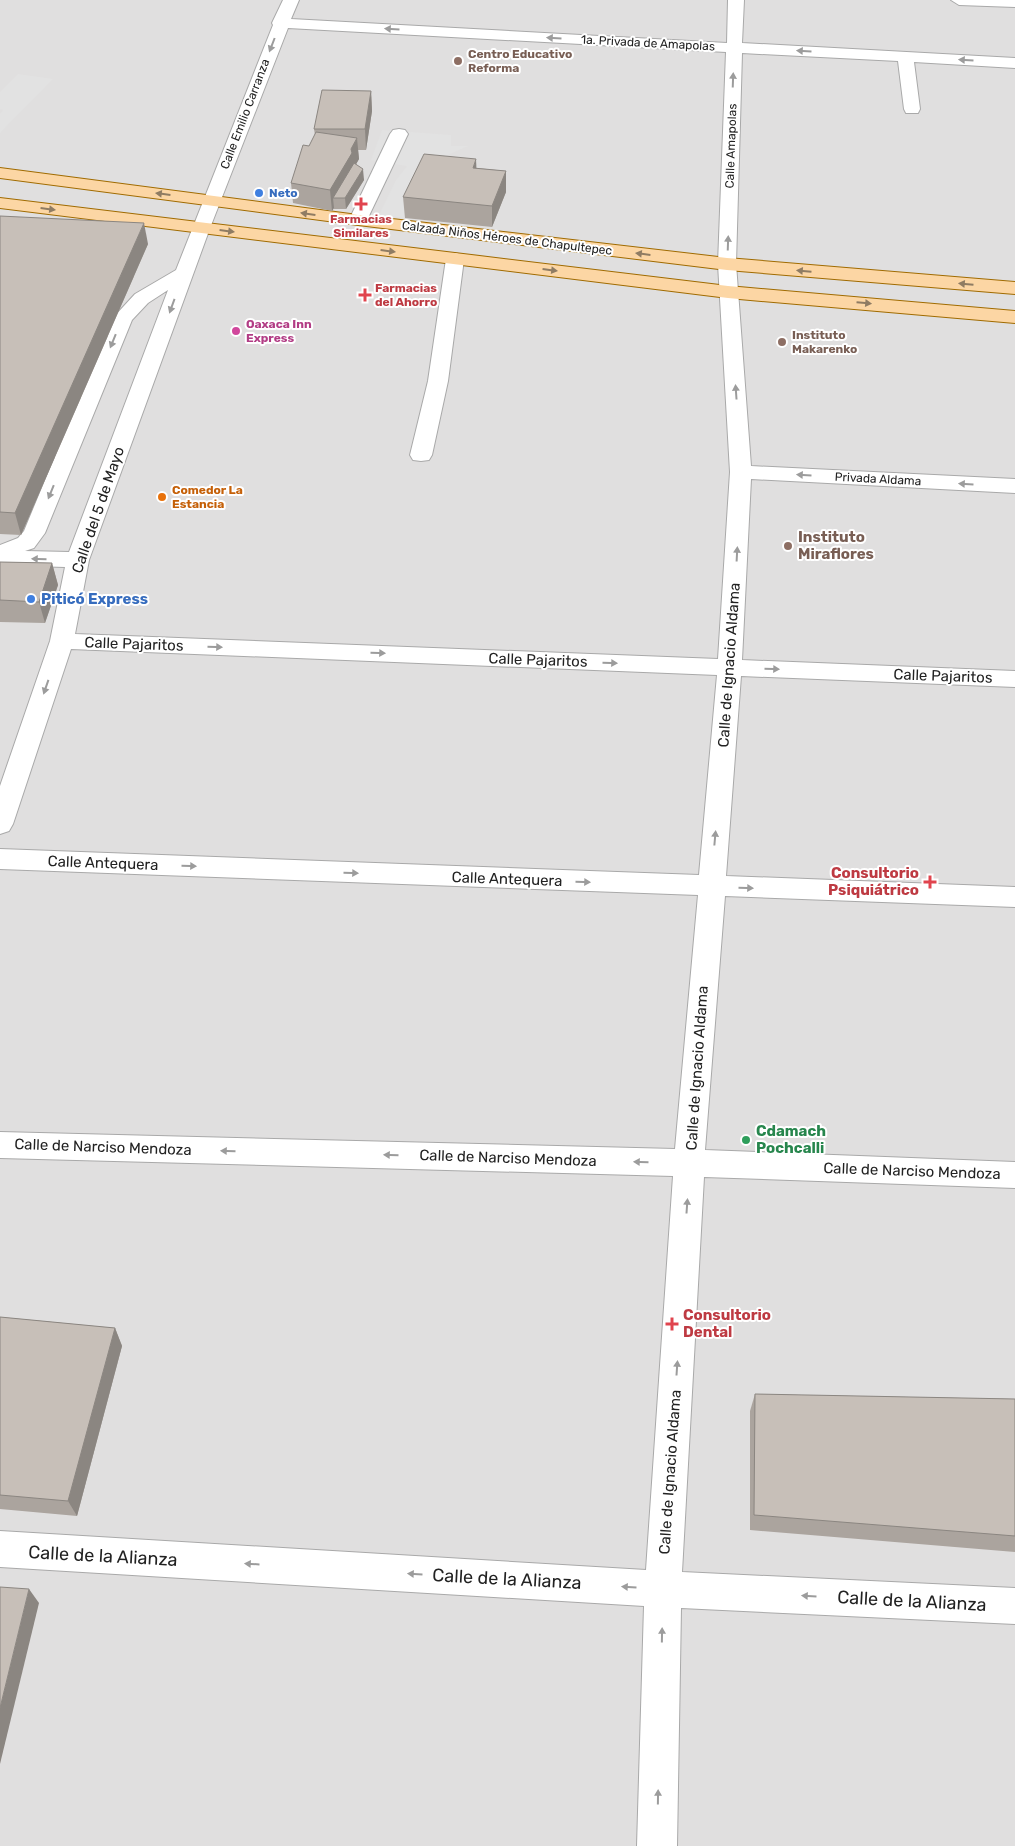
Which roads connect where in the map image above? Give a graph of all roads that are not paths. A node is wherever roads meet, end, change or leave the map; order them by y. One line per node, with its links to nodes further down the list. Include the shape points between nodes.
1 (291, 0): 5 (street, Calle Emilio Carranza)
2 (736, 0): 6 (street, Calle Amapolas)
3 (959, 0): 4 (street)
4 (1015, 2)
5 (280, 23): 6 (street, 1a. Privada de Amapolas, one-way to 5); 12 (street, Calle Emilio Carranza, one-way to 12)
6 (735, 48): 7 (street, 1a. Privada de Amapolas, one-way to 6); 17 (street, Calle Amapolas, one-way to 6)
7 (905, 57): 8 (street, 1a. Privada de Amapolas, one-way to 7); 9 (street)
8 (1015, 63)
9 (912, 109)
10 (399, 134): 14 (street)
11 (0, 173): 12 (main road, Calzada Niños Héroes de Chapultepec, one-way to 11)
12 (212, 200): 14 (main road, Calzada Niños Héroes de Chapultepec, one-way to 12); 15 (street, Calle Emilio Carranza)
13 (0, 202): 15 (main road, Calzada Niños Héroes de Chapultepec, one-way to 15)
14 (358, 220): 17 (main road, Calzada Niños Héroes de Chapultepec, one-way to 14)
15 (200, 228): 16 (main road, Calzada Niños Héroes de Chapultepec, one-way to 16); 18 (street, Calle del 5 de Mayo)
16 (455, 259): 20 (main road, Calzada Niños Héroes de Chapultepec, one-way to 20); 22 (street, via 438,381)
17 (727, 264): 19 (main road, Calzada Niños Héroes de Chapultepec, one-way to 17); 20 (street, Calle Amapolas)
18 (183, 274): 25 (street, one-way to 25, via 148,294 127,311 34,533 26,543); 27 (street, Calle del 5 de Mayo, one-way to 27)
19 (1015, 288)
20 (728, 292): 21 (main road, Calzada Niños Héroes de Chapultepec, one-way to 21); 23 (street, Calle de Ignacio Aldama, one-way to 20)
21 (1015, 316)
22 (421, 455)
23 (741, 472): 24 (street, Privada Aldama, one-way to 23); 29 (street, Calle de Ignacio Aldama, one-way to 23)
24 (1015, 486)
25 (0, 553)
26 (0, 558): 27 (street, one-way to 26)
27 (78, 560): 28 (street, Calle del 5 de Mayo)
28 (62, 641): 29 (street, Calle Pajaritos, one-way to 29); 31 (street, Calle del 5 de Mayo, one-way to 31)
29 (730, 667): 30 (street, Calle Pajaritos, one-way to 30); 33 (street, Calle de Ignacio Aldama, one-way to 29)
30 (1015, 679)
31 (0, 824)
32 (0, 859): 33 (street, Calle Antequera, one-way to 33)
33 (710, 887): 34 (street, Calle Antequera, one-way to 34); 36 (street, Calle de Ignacio Aldama)
34 (1015, 897)
35 (0, 1145): 36 (street, Calle de Narciso Mendoza, one-way to 35)
36 (689, 1163): 37 (street, Calle de Narciso Mendoza); 39 (street, Calle de Ignacio Aldama, one-way to 36)
37 (1015, 1175)
38 (0, 1549): 39 (street, Calle de la Alianza, one-way to 38)
39 (663, 1589): 40 (street, Calle de la Alianza, one-way to 39); 41 (street, Calle de Ignacio Aldama, one-way to 39)
40 (1015, 1606)
41 (657, 1846)

